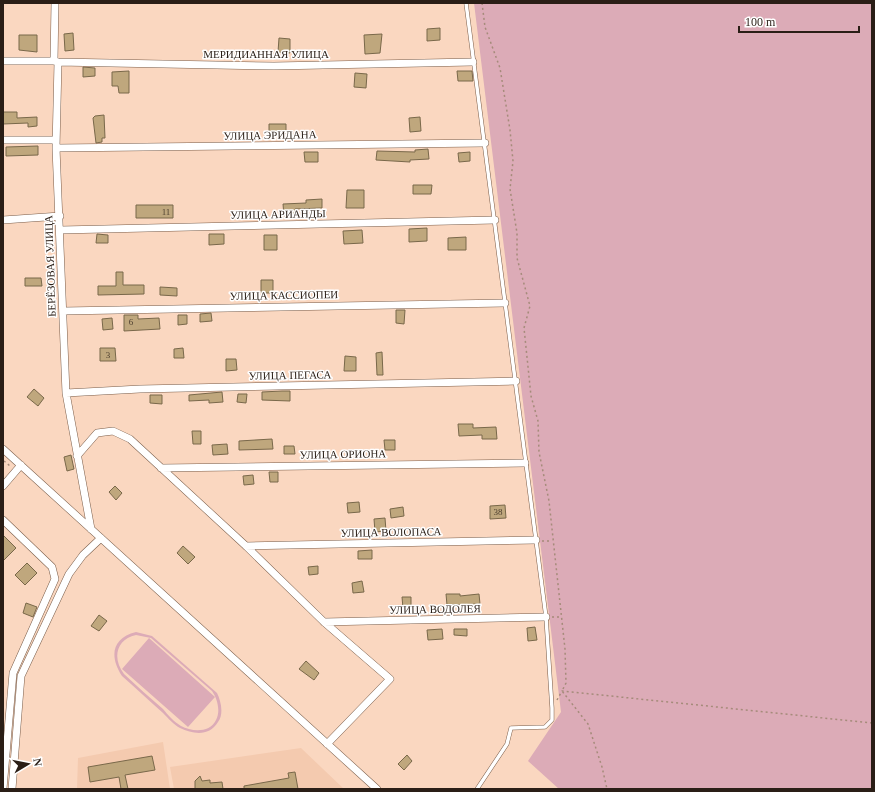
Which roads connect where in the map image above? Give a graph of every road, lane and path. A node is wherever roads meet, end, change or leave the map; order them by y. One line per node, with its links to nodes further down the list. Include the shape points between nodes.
1 (55, 3): 5 (street, БЕРЁЗОВАЯ УЛИЦА)
2 (466, 3): 6 (lane)
3 (482, 3): 31 (path, via 485,27 500,68 510,130 513,160 510,189 517,233 517,258 530,306 524,328 532,396 538,421 539,452 549,501)
4 (3, 61): 5 (street, МЕРИДИАННАЯ УЛИЦА)
5 (56, 62): 6 (street, МЕРИДИАННАЯ УЛИЦА, via 274,66); 8 (street, БЕРЁЗОВАЯ УЛИЦА)
6 (473, 62): 9 (lane)
7 (3, 140): 8 (street)
8 (56, 140): 10 (street, БЕРЁЗОВАЯ УЛИЦА)
9 (484, 143): 10 (street, УЛИЦА ЭРИДАНА); 13 (lane)
10 (56, 148): 11 (street, БЕРЁЗОВАЯ УЛИЦА)
11 (60, 216): 12 (street); 14 (street, БЕРЁЗОВАЯ УЛИЦА)
12 (3, 220)
13 (495, 220): 14 (street, УЛИЦА АРИАНДЫ); 15 (lane)
14 (61, 230): 16 (street, БЕРЁЗОВАЯ УЛИЦА)
15 (505, 303): 16 (street, УЛИЦА КАССИОПЕИ); 17 (lane)
16 (63, 311): 18 (street, БЕРЁЗОВАЯ УЛИЦА)
17 (516, 381): 18 (street, УЛИЦА ПЕГАСА, via 140,389); 22 (lane)
18 (66, 393): 20 (street, БЕРЁЗОВАЯ УЛИЦА)
19 (3, 449): 23 (street)
20 (76, 456): 24 (street, via 97,433 113,431 130,439); 28 (street, БЕРЁЗОВАЯ УЛИЦА)
21 (3, 460): 25 (path)
22 (526, 463): 24 (street, УЛИЦА ОРИОНА); 30 (lane)
23 (21, 465): 25 (street); 28 (street)
24 (161, 468): 32 (street)
25 (15, 472): 26 (street)
26 (3, 486)
27 (3, 520): 38 (street, via 52,567 55,579 13,673)
28 (91, 529): 29 (street)
29 (101, 538): 37 (street); 39 (street, via 83,555 69,574 21,676)
30 (536, 540): 31 (path); 32 (street, УЛИЦА ВОЛОПАСА); 33 (lane)
31 (552, 541): 35 (path, via 565,649 566,683)
32 (246, 546): 34 (street)
33 (546, 617): 34 (street, УЛИЦА ВОДОЛЕЯ); 41 (lane, via 552,720 545,727 511,728 507,744)
34 (324, 622): 37 (street, via 390,678)
35 (562, 691): 36 (path); 42 (path, via 588,724)
36 (872, 723)
37 (327, 744): 40 (street)
38 (3, 789)
39 (12, 789)
40 (377, 789)
41 (477, 789)
42 (607, 789)

